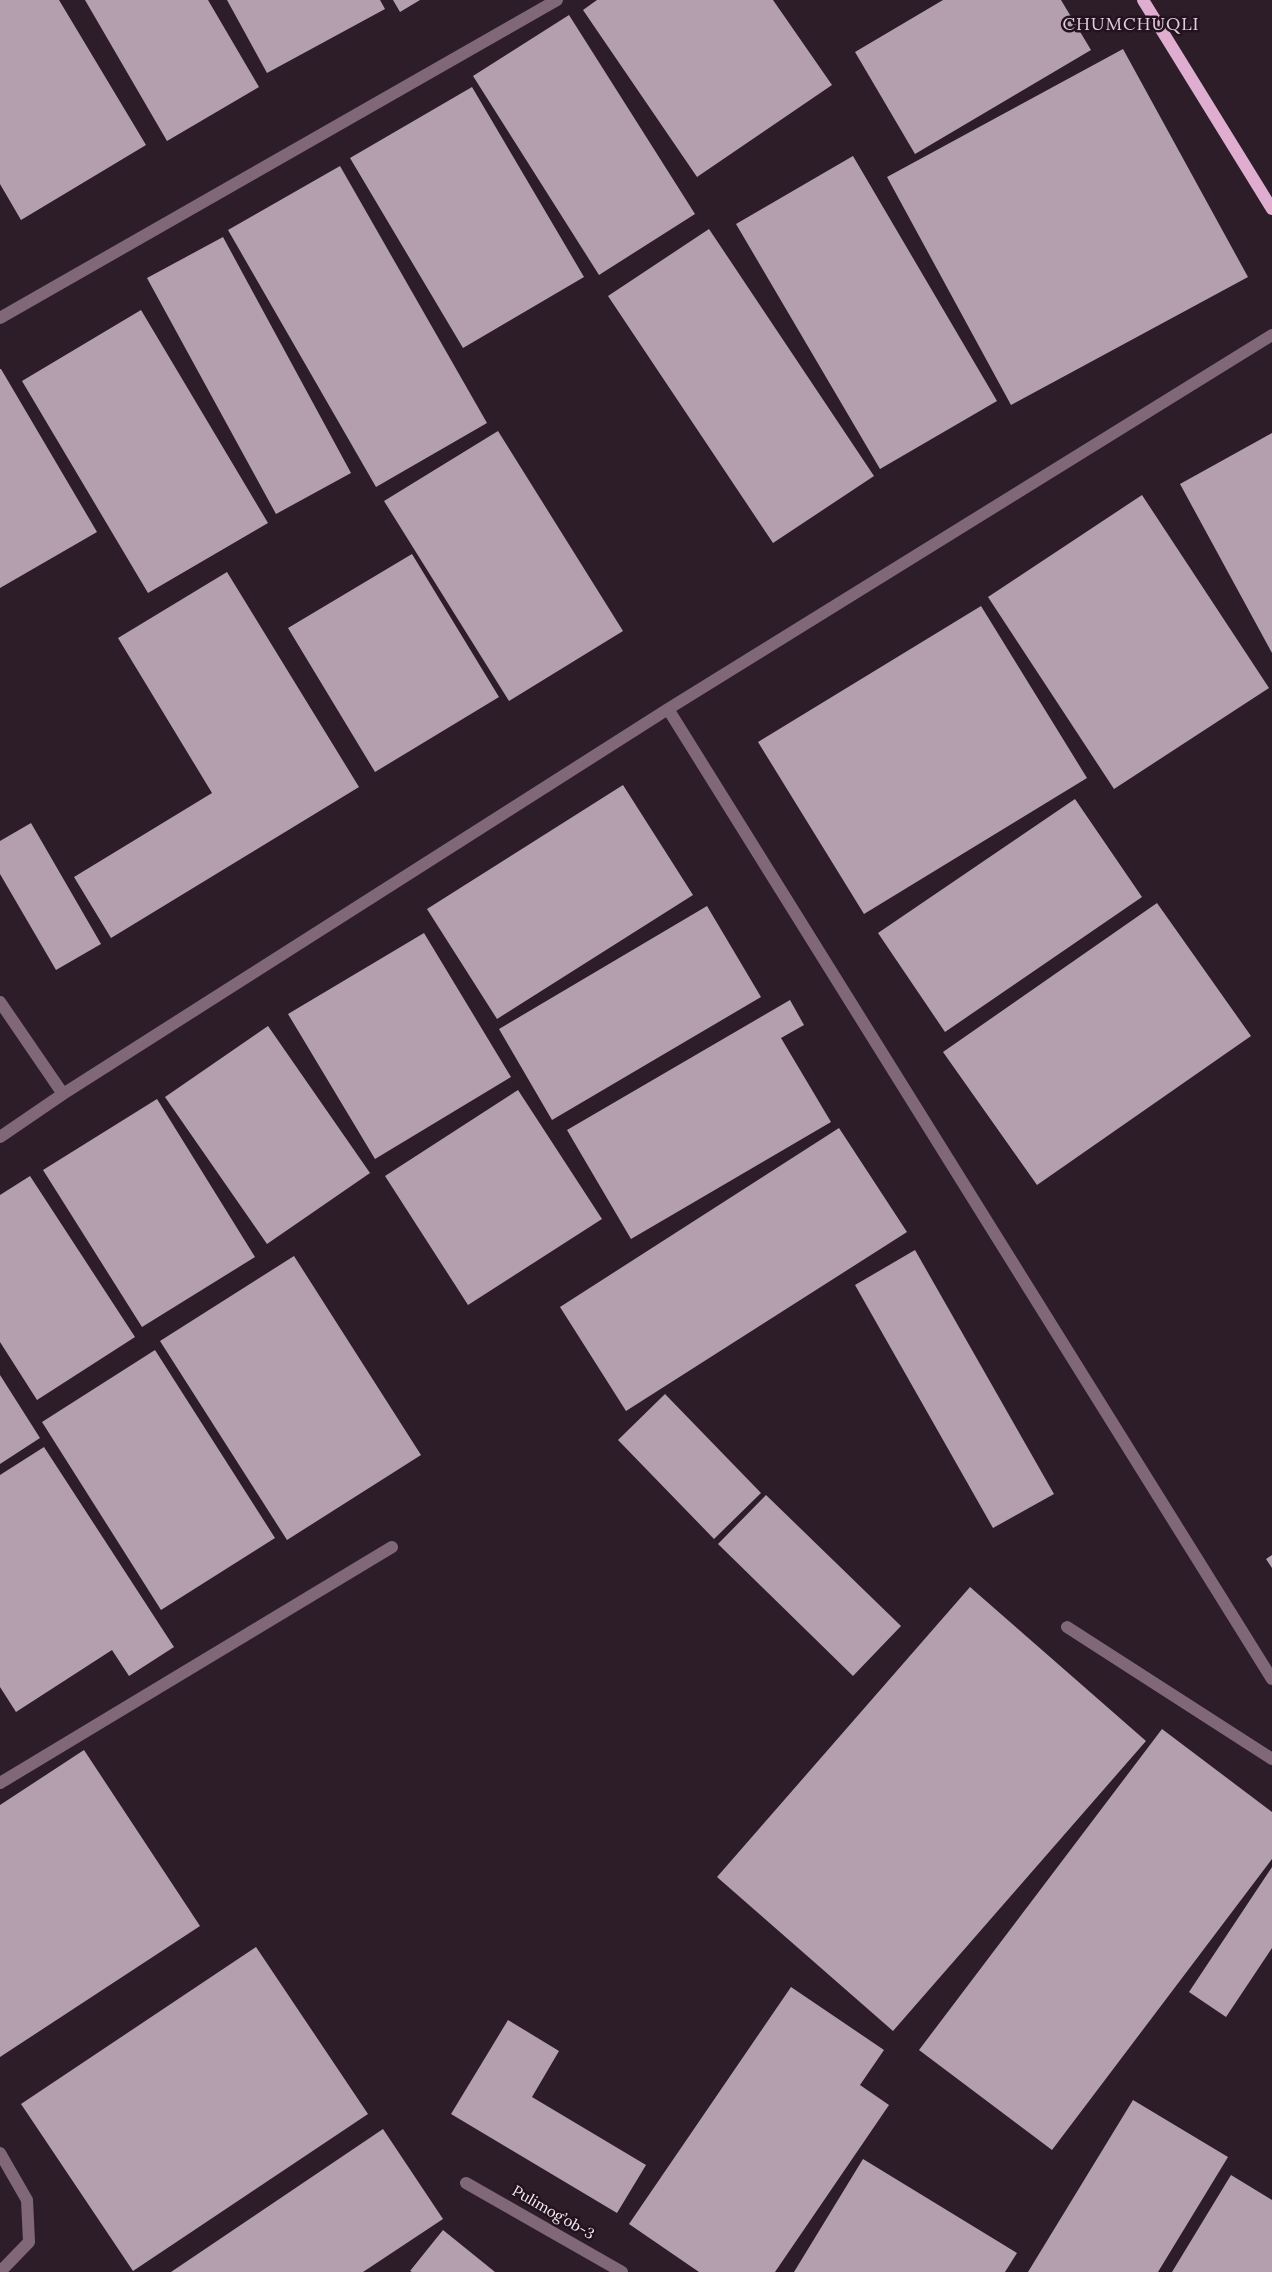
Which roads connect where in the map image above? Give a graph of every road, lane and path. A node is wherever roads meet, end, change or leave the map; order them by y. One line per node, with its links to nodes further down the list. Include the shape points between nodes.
1 (557, 0): 4 (street)
2 (1144, 0): 3 (main road)
3 (1272, 209)
4 (0, 318)
5 (1272, 335): 6 (street)
6 (668, 709): 8 (street); 12 (street)
7 (0, 1002): 8 (street)
8 (63, 1094): 9 (street)
9 (0, 1137)
10 (392, 1547): 14 (street)
11 (1067, 1627): 13 (street)
12 (1272, 1679)
13 (1272, 1758)
14 (0, 1783)
15 (0, 2152): 17 (street, via 27,2200 29,2242)
16 (466, 2183): 18 (street, Pulimog’ob-3)
17 (0, 2272)
18 (620, 2272)

